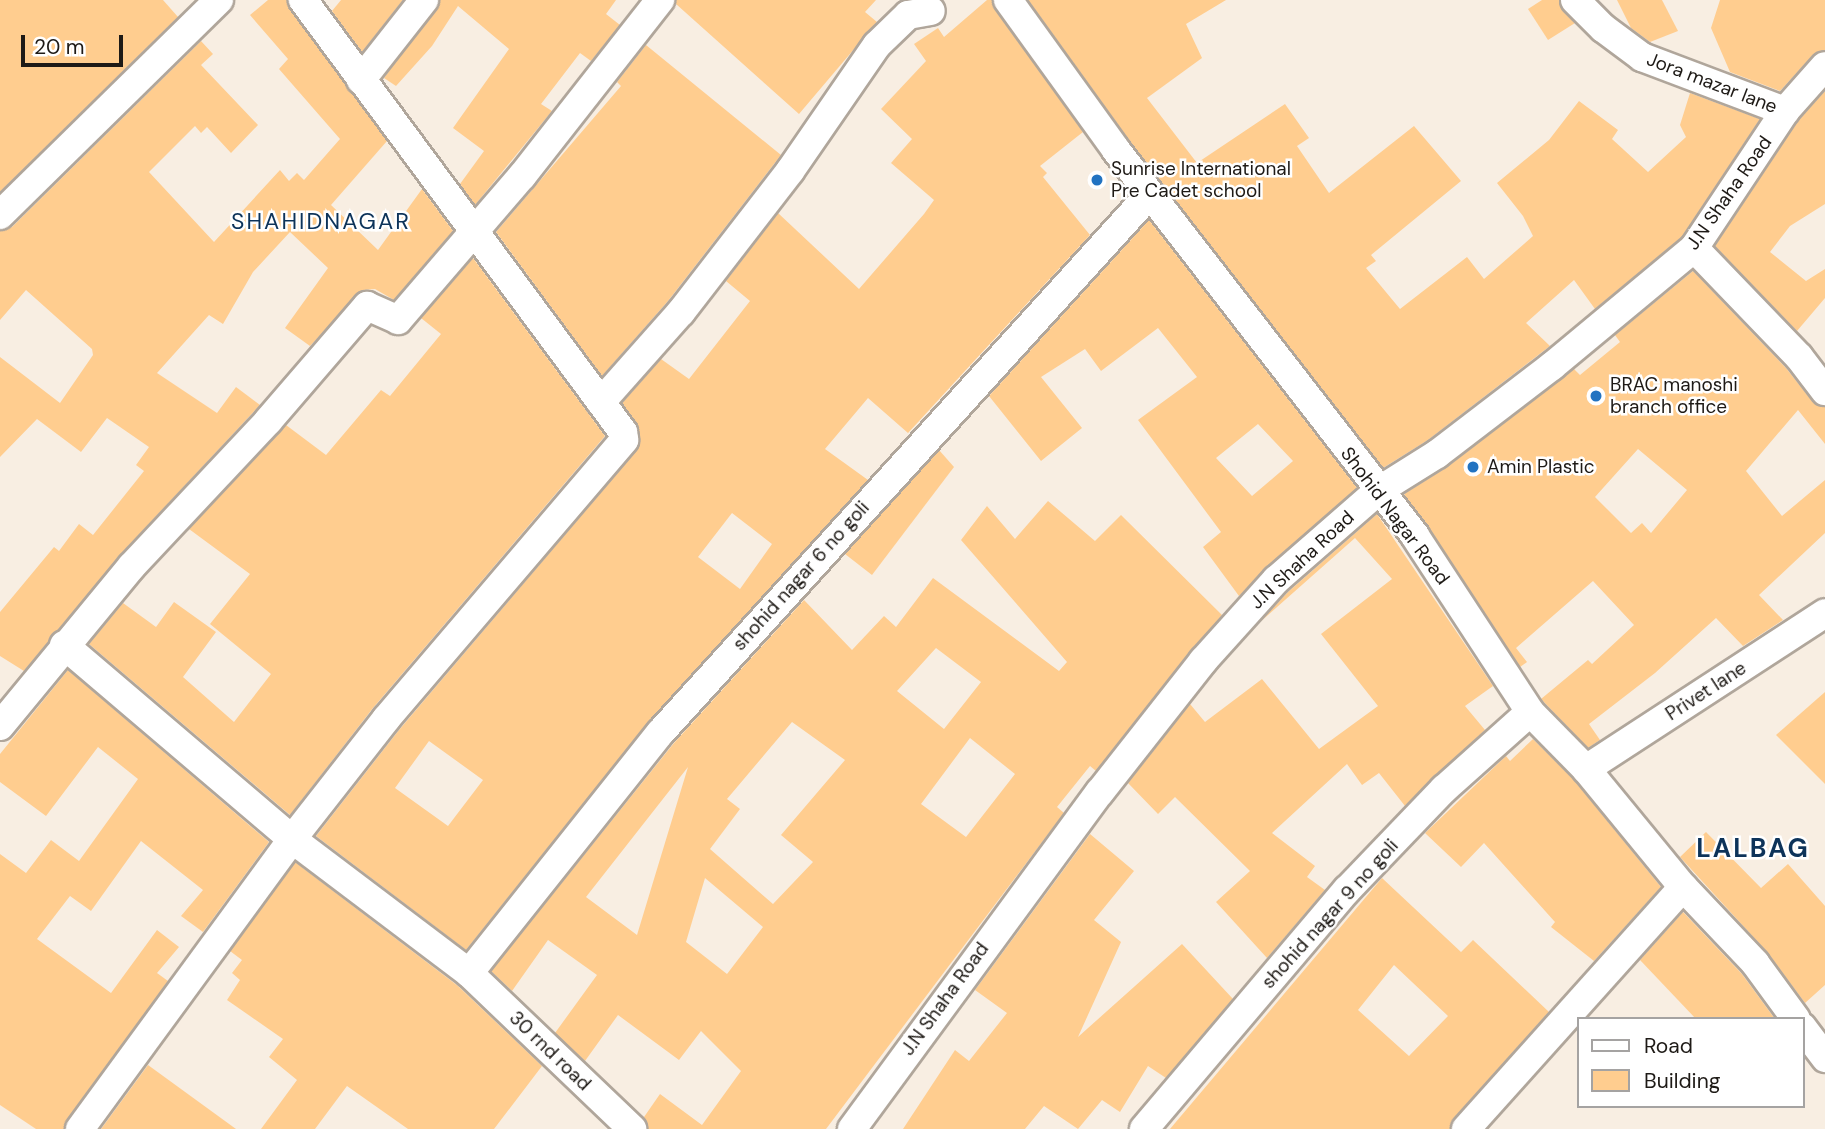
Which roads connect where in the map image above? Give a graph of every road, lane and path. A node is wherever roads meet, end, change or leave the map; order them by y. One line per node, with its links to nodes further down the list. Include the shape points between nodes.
1 (219, 0): 12 (street)
2 (303, 0): 9 (street)
3 (424, 0): 9 (street)
4 (660, 0): 13 (street)
5 (1008, 0): 11 (street, Shohid Nagar Road)
6 (1575, 0): 10 (street, Jora mazar lane, via 1642,57)
7 (935, 4): 16 (street, via 908,15 877,44 781,182 681,313)
8 (1825, 66): 10 (street, J.N Shaha Road)
9 (361, 80): 13 (street)
10 (1785, 111): 14 (street, J.N Shaha Road)
11 (1150, 194): 17 (street, Shohid Nagar Road); 25 (street, shohid nagar 6 no goli, via 661,732)
12 (0, 215)
13 (472, 233): 16 (street); 19 (street, via 398,320 367,306)
14 (1694, 248): 15 (street, via 1799,357); 17 (street, J.N Shaha Road, via 1531,382 1437,454)
15 (1825, 391)
16 (601, 402): 23 (street, via 623,432 618,450 386,719)
17 (1378, 491): 20 (street, Shohid Nagar Road, via 1415,536); 31 (street, J.N Shaha Road, via 1276,580 1203,660 932,1015)
18 (1825, 612): 22 (street, Privet lane)
19 (64, 645): 21 (street); 23 (street, 30 rnd road)
20 (1530, 712): 22 (street, Shohid Nagar Road); 32 (street, shohid nagar 9 no goli, via 1444,789 1347,890)
21 (0, 726)
22 (1586, 769): 24 (street, Shohid Nagar Road)
23 (292, 839): 25 (street, 30 rnd road); 29 (street)
24 (1683, 887): 26 (street, Shohid Nagar Road, via 1755,963); 33 (street)
25 (469, 973): 30 (street, 30 rnd road)
26 (1795, 1017)
27 (1804, 1030): 28 (street)
28 (1825, 1058)
29 (80, 1129)
30 (632, 1129)
31 (852, 1129)
32 (1144, 1129)
33 (1466, 1129)

